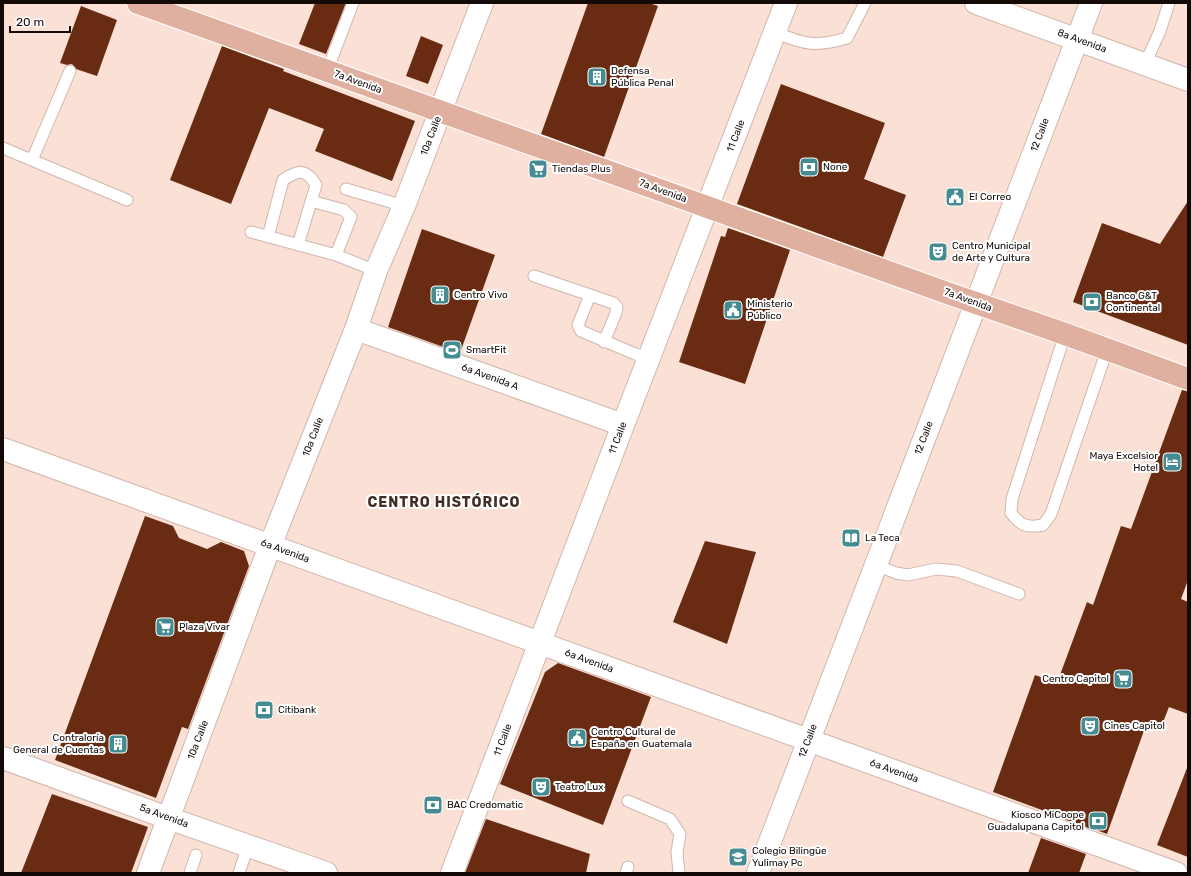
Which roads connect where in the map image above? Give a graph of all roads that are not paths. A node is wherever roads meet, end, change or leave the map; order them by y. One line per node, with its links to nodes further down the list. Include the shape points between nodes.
1 (138, 3): 13 (main road, 7a Avenida)
2 (353, 3): 13 (lane)
3 (482, 3): 15 (street, 10a Calle)
4 (786, 3): 9 (street, 11 Calle)
5 (865, 3): 9 (lane, via 847,38 809,44)
6 (976, 3): 10 (street, 8a Avenida)
7 (1091, 3): 10 (street, 12 Calle)
8 (1169, 3): 11 (lane)
9 (776, 32): 22 (street, 11 Calle)
10 (1077, 39): 11 (street, 8a Avenida); 30 (street, 12 Calle)
11 (1145, 64): 14 (street, 8a Avenida)
12 (70, 71): 17 (lane)
13 (327, 71): 15 (main road, 7a Avenida)
14 (1188, 80)
15 (440, 112): 21 (street, 10a Calle); 22 (main road, 7a Avenida)
16 (3, 148): 17 (lane)
17 (32, 160): 19 (lane)
18 (346, 189): 21 (lane)
19 (127, 200)
20 (310, 201): 24 (lane, via 316,185 311,177 301,172 293,173 283,180); 25 (lane); 26 (lane, via 344,210 351,217)
21 (404, 206): 27 (street, 10a Calle)
22 (708, 207): 30 (main road, 7a Avenida); 35 (street, 11 Calle)
23 (251, 232): 24 (lane)
24 (268, 237): 25 (lane)
25 (298, 245): 26 (lane)
26 (336, 255): 27 (lane)
27 (376, 272): 31 (street, 10a Calle)
28 (534, 276): 29 (lane)
29 (590, 295): 33 (lane, via 578,325 581,331); 33 (lane, via 617,306)
30 (976, 303): 32 (main road, 7a Avenida); 40 (street, 12 Calle)
31 (356, 329): 37 (street, 6a Avenida A); 39 (street, 10a Calle)
32 (1065, 334): 34 (main road, 7a Avenida); 34 (lane, via 1012,499 1011,513 1018,523 1030,527 1043,524 1051,514)
33 (604, 342): 35 (lane)
34 (1107, 350): 36 (main road, 7a Avenida)
35 (649, 359): 37 (street, 11 Calle)
36 (1188, 379)
37 (623, 425): 42 (street, 11 Calle)
38 (3, 449): 39 (street, 6a Avenida)
39 (270, 546): 42 (street, 6a Avenida); 46 (street, 10a Calle)
40 (876, 565): 41 (lane, via 908,575 936,569 957,571); 43 (street, 12 Calle)
41 (1019, 594)
42 (540, 643): 43 (street, 6a Avenida); 53 (street, 11 Calle)
43 (809, 740): 55 (street, 12 Calle); 56 (street, 6a Avenida)
44 (3, 758): 46 (street, 5a Avenida)
45 (628, 801): 54 (lane, via 670,819 680,834 677,852)
46 (168, 818): 47 (street, 5a Avenida); 49 (street, 10a Calle)
47 (248, 846): 51 (lane); 52 (street, 5a Avenida)
48 (196, 855): 50 (lane)
49 (148, 873)
50 (190, 873)
51 (239, 873)
52 (326, 873)
53 (452, 873)
54 (679, 873)
55 (758, 873)
56 (1176, 873)

